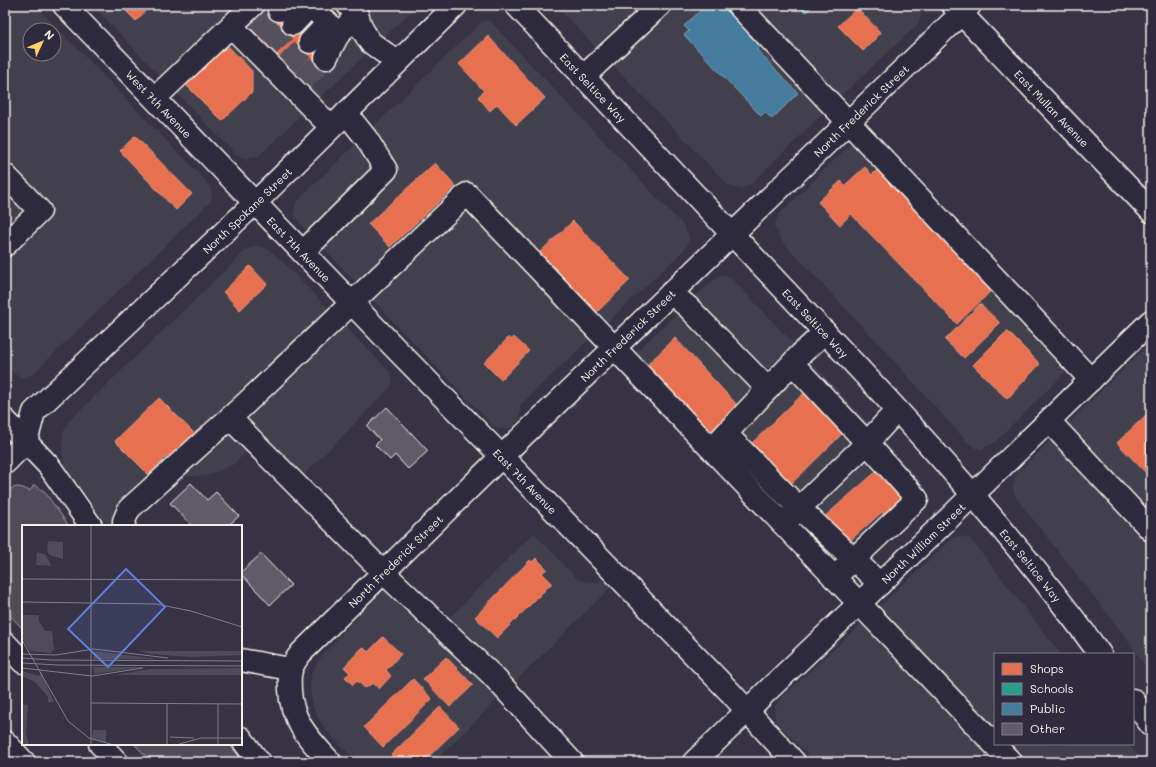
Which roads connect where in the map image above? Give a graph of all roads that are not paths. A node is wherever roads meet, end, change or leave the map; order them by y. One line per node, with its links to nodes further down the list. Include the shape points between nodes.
1 (64, 5): 17 (main road, West 7th Avenue)
2 (253, 5): 11 (main road)
3 (311, 5): 10 (main road); 12 (main road)
4 (456, 5): 15 (main road, North Spokane Street)
5 (516, 5): 16 (main road, East Seltice Way)
6 (660, 5): 16 (main road)
7 (738, 5): 19 (main road)
8 (961, 8): 19 (main road, North Frederick Street); 22 (main road, East Mullan Avenue)
9 (353, 10): 12 (main road); 15 (main road, via 370,42)
10 (285, 13)
11 (231, 26): 17 (main road); 18 (main road, via 258,44 298,85)
12 (333, 29): 13 (main road); 14 (main road)
13 (310, 42)
14 (326, 58)
15 (397, 62): 18 (main road, North Spokane Street)
16 (584, 77): 23 (main road, East Seltice Way)
17 (155, 98): 21 (main road, West 7th Avenue)
18 (339, 120): 21 (main road, North Spokane Street); 25 (main road, via 366,138 386,170)
19 (849, 121): 23 (main road, North Frederick Street); 32 (main road)
20 (5, 175): 24 (main road, via 40,211)
21 (256, 202): 25 (main road, East 7th Avenue); 35 (main road, North Spokane Street)
22 (1151, 211)
23 (732, 233): 26 (main road, North Frederick Street); 29 (main road, East Seltice Way)
24 (5, 245)
25 (303, 252): 27 (main road, East 7th Avenue)
26 (671, 293): 30 (main road, North Frederick Street); 33 (main road, via 688,307)
27 (353, 303): 30 (main road, via 467,194); 37 (main road); 43 (main road, East 7th Avenue)
28 (1151, 321): 32 (main road, North William Street)
29 (825, 332): 31 (main road); 34 (main road, East Seltice Way)
30 (614, 347): 41 (main road); 43 (main road, North Frederick Street)
31 (792, 364): 33 (main road); 42 (main road)
32 (1091, 380): 39 (main road, North William Street)
33 (768, 389): 41 (main road)
34 (897, 410): 42 (main road); 45 (main road, East Seltice Way)
35 (34, 412): 36 (main road); 40 (main road)
36 (5, 416)
37 (230, 418): 49 (main road, via 129,509); 52 (main road)
38 (5, 420): 40 (main road)
39 (1049, 421): 45 (main road, North William Street); 50 (main road)
40 (26, 442): 44 (main road); 48 (main road, via 49,466)
41 (719, 442): 46 (main road); 47 (main road)
42 (867, 443): 46 (main road); 51 (main road, via 917,499)
43 (502, 456): 52 (main road, North Frederick Street); 62 (main road, East 7th Avenue)
44 (5, 463)
45 (973, 494): 54 (main road, North William Street); 57 (main road, East Seltice Way, via 1036,570)
46 (799, 508): 47 (main road); 51 (main road)
47 (783, 524): 53 (main road)
48 (90, 525)
49 (124, 525)
50 (1151, 530)
51 (853, 560): 53 (main road); 54 (main road)
52 (384, 573): 60 (main road, North Frederick Street, via 301,653); 73 (main road, via 492,675)
53 (834, 578): 55 (main road)
54 (880, 584): 55 (main road, North William Street)
55 (859, 605): 62 (main road, North William Street); 66 (main road)
56 (5, 643): 59 (main road)
57 (1099, 653)
58 (242, 660): 60 (main road)
59 (22, 661)
60 (290, 670): 72 (main road, via 290,697 297,722)
61 (1134, 701): 63 (main road)
62 (747, 711): 74 (main road, North William Street); 75 (main road, East 7th Avenue)
63 (1151, 725)
64 (242, 739): 71 (main road)
65 (5, 742): 69 (main road)
66 (994, 744)
67 (101, 745): 70 (main road)
68 (995, 745): 76 (main road)
69 (24, 762)
70 (117, 762)
71 (259, 762)
72 (330, 762)
73 (572, 762)
74 (694, 762)
75 (794, 762)
76 (1011, 762)

